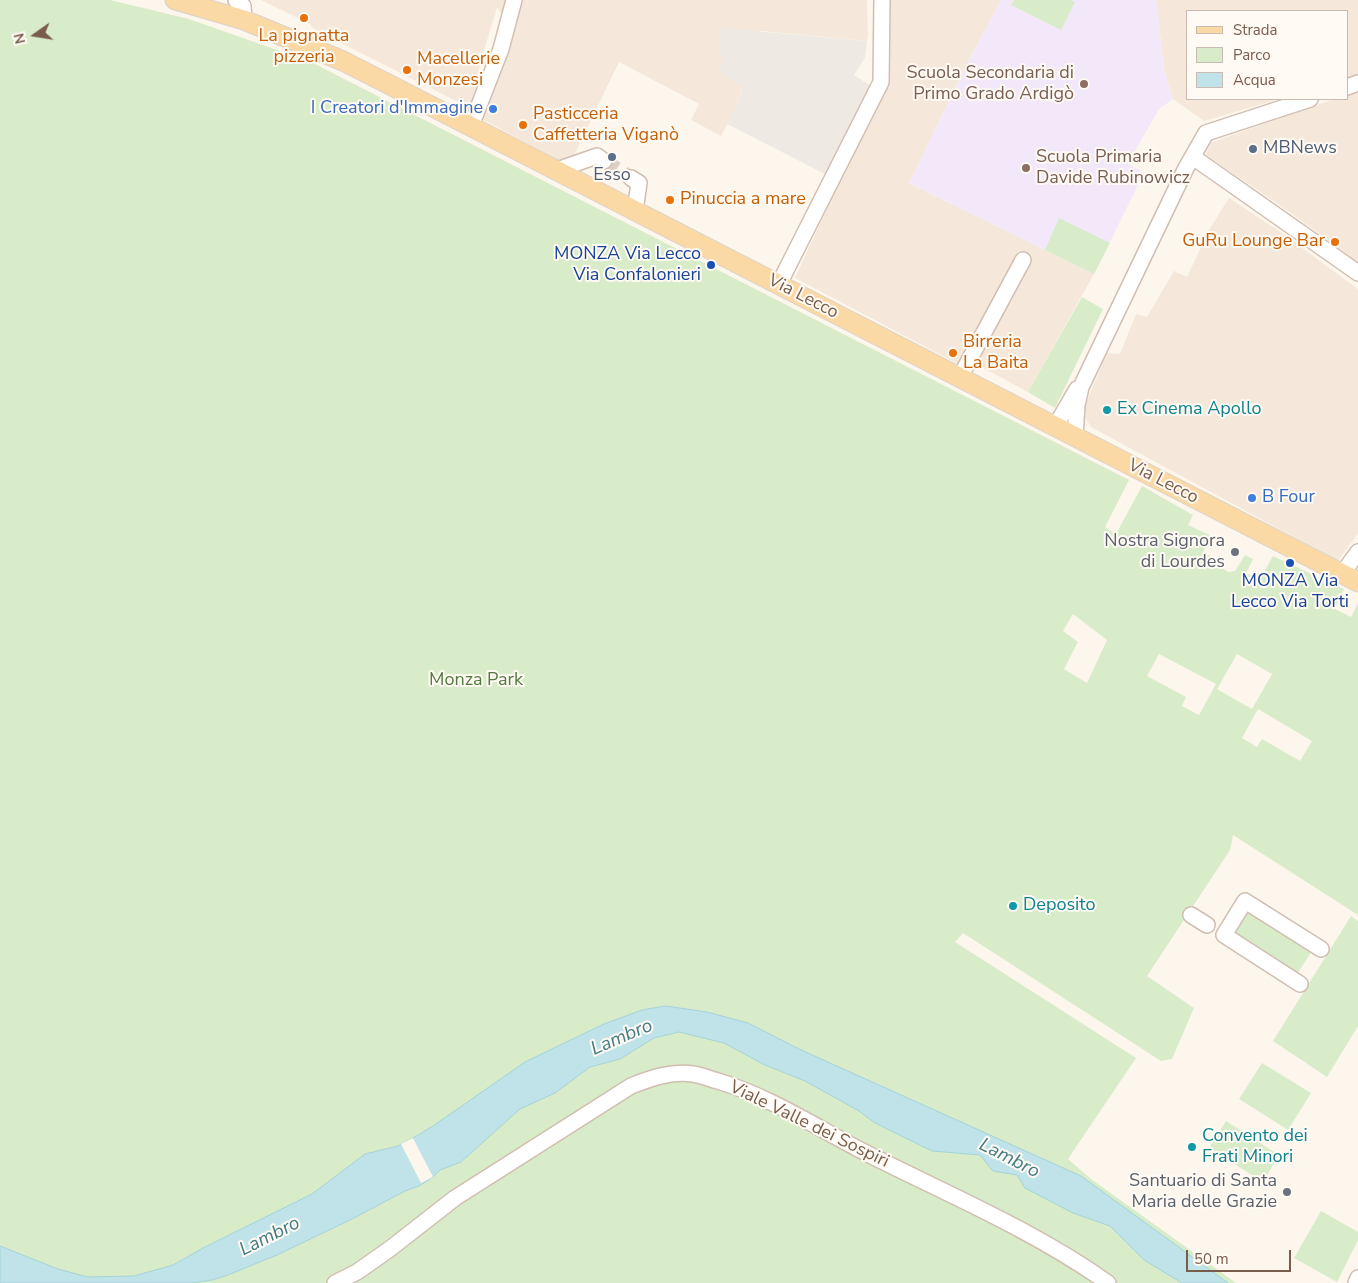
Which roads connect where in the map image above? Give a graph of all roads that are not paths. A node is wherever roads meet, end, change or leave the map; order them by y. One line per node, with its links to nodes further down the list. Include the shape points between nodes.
1 (175, 0): 5 (main road, Via Lecco)
2 (236, 0): 5 (street, via 243,6)
3 (514, 0): 7 (street, via 501,49)
4 (882, 0): 15 (street, via 881,82)
5 (244, 20): 7 (main road, Via Lecco, via 343,61)
6 (1307, 100): 8 (street, via 1206,133)
7 (471, 126): 10 (main road, Via Lecco)
8 (1193, 157): 14 (street); 16 (street)
9 (604, 161): 10 (street, via 597,156)
10 (557, 170): 12 (main road, Via Lecco)
11 (631, 178): 12 (street, via 639,183)
12 (634, 210): 15 (main road, Via Lecco)
13 (1023, 260): 17 (street)
14 (1358, 273)
15 (778, 284): 17 (main road, Via Lecco)
16 (1091, 366): 18 (street); 19 (street, via 1082,387)
17 (960, 377): 18 (main road, Via Lecco)
18 (1055, 427): 19 (main road, Via Lecco)
19 (1075, 437): 21 (main road, Via Lecco)
20 (1358, 552): 21 (street)
21 (1350, 578)
22 (1191, 916): 23 (street)
23 (1207, 925)
24 (1321, 949): 25 (street, via 1245,902 1222,934)
25 (1300, 984)
26 (1358, 1278): 29 (street)
27 (335, 1283): 28 (street, Viale Valle dei Sospiri, via 391,1248 454,1198 631,1086 653,1077 676,1073 694,1074 744,1089 1018,1228 1079,1262)
28 (1108, 1283)
29 (1356, 1283)

